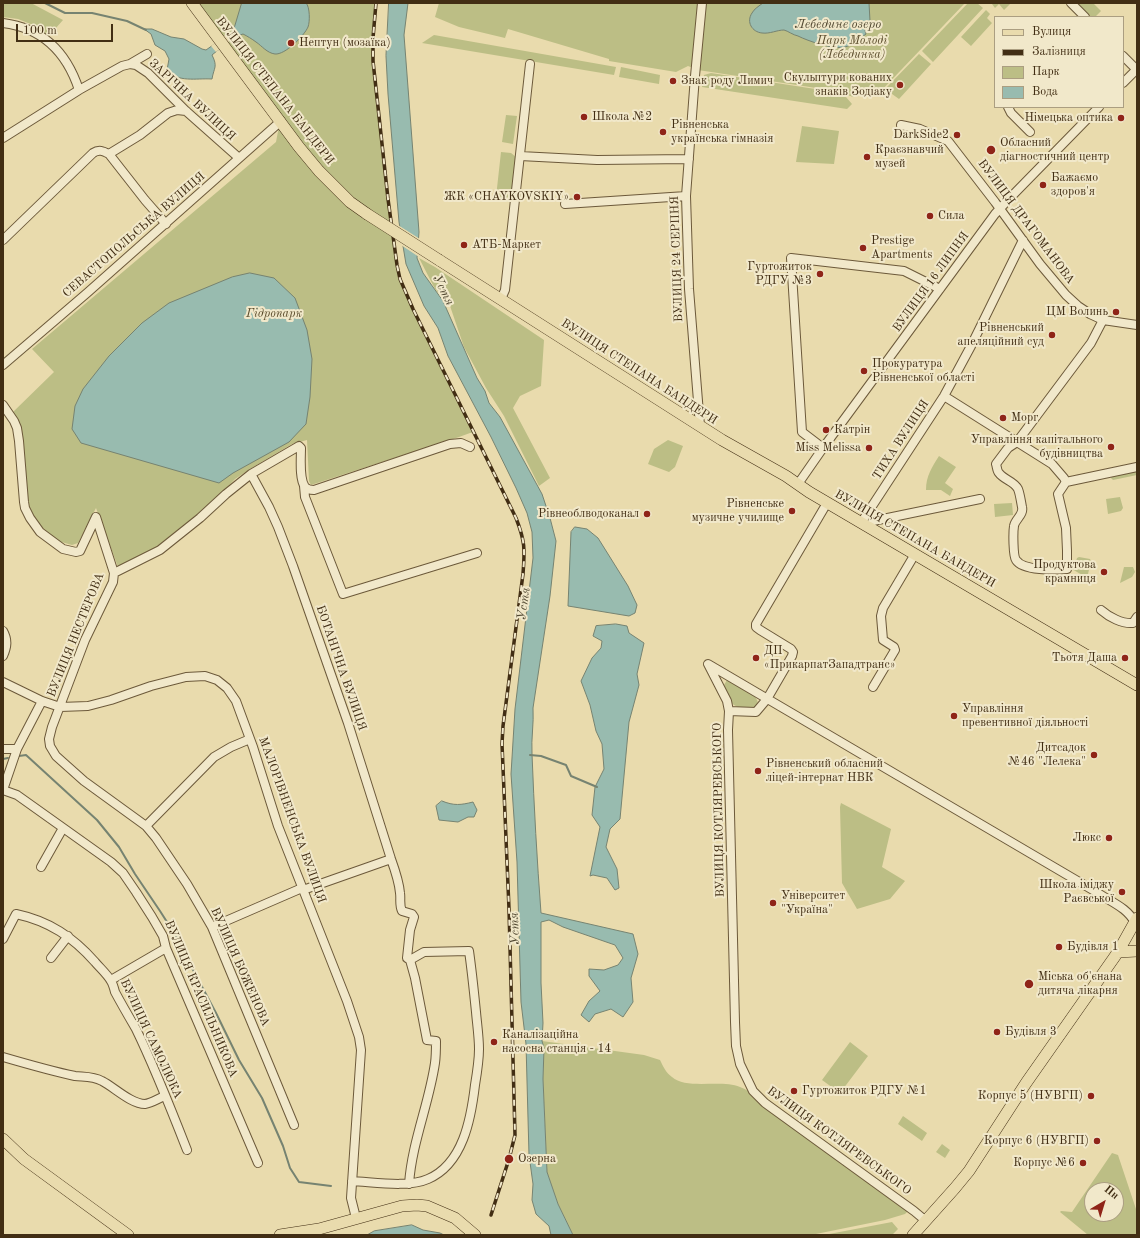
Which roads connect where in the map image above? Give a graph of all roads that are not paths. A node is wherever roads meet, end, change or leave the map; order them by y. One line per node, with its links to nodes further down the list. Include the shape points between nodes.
1 (192, 3): 16 (main road, ВУЛИЦЯ СТЕПАНА БАНДЕРИ)
2 (702, 3): 23 (street, ВУЛИЦЯ 24 СЕРПНЯ)
3 (1071, 3): 4 (street)
4 (1084, 16)
5 (3, 23): 12 (street, via 27,30 50,43 74,76)
6 (147, 54): 8 (street)
7 (1124, 57): 10 (street)
8 (130, 64): 12 (street, ЗАРІЧНА ВУЛИЦЯ); 15 (street, ЗАРІЧНА ВУЛИЦЯ, via 148,73)
9 (530, 64): 21 (street)
10 (1137, 69): 11 (street)
11 (1124, 82)
12 (78, 90): 19 (street, ЗАРІЧНА ВУЛИЦЯ)
13 (1008, 108): 18 (street)
14 (1098, 108): 26 (street, ВУЛИЦЯ 16 ЛИПНЯ)
15 (186, 112): 20 (street, via 177,110 168,113 140,135); 22 (street, ЗАРІЧНА ВУЛИЦЯ)
16 (280, 122): 22 (street, СЕВАСТОПОЛЬСЬКА ВУЛИЦЯ); 31 (main road, ВУЛИЦЯ СТЕПАНА БАНДЕРИ, bridge, via 319,171 350,202)
17 (901, 124): 26 (street, ВУЛИЦЯ ДРАГОМАНОВА, via 948,141)
18 (1030, 132)
19 (3, 138)
20 (109, 154): 27 (street); 28 (street, via 98,150 93,153)
21 (520, 156): 23 (street, via 598,160); 31 (street, via 505,290)
22 (239, 158): 27 (street, СЕВАСТОПОЛЬСЬКА ВУЛИЦЯ)
23 (688, 159): 24 (street, ВУЛИЦЯ 24 СЕРПНЯ)
24 (686, 196): 25 (street); 37 (street, ВУЛИЦЯ 24 СЕРПНЯ, via 689,289)
25 (565, 204)
26 (1000, 208): 29 (street, ВУЛИЦЯ ДРАГОМАНОВА); 30 (street, ВУЛИЦЯ 16 ЛИПНЯ)
27 (166, 224): 34 (street, СЕВАСТОПОЛЬСЬКА ВУЛИЦЯ)
28 (3, 240)
29 (1024, 240): 32 (street, ВУЛИЦЯ ДРАГОМАНОВА, via 1066,295); 35 (street, ТИХА ВУЛИЦЯ)
30 (940, 289): 40 (street, ВУЛИЦЯ 16 ЛИПНЯ); 40 (street, via 904,271 791,258 802,432)
31 (501, 299): 37 (main road, ВУЛИЦЯ СТЕПАНА БАНДЕРИ)
32 (1102, 320): 33 (street, ВУЛИЦЯ ДРАГОМАНОВА); 38 (street, via 1091,343)
33 (1137, 325)
34 (3, 365)
35 (944, 396): 38 (street); 48 (street, ТИХА ВУЛИЦЯ)
36 (3, 405): 51 (street, via 17,428 24,502 30,518 40,532 51,541 63,549 76,552 80,550 96,517)
37 (700, 426): 44 (main road, ВУЛИЦЯ СТЕПАНА БАНДЕРИ)
38 (1017, 442): 43 (street, via 1052,464); 43 (street, via 1008,448 996,464 999,473 1018,489 1023,509 1014,525 1014,554 1020,564 1035,568 1067,569 1066,528 1058,494)
39 (470, 447): 45 (street, via 461,443 450,444 314,490)
40 (823, 448): 44 (street, ВУЛИЦЯ 16 ЛИПНЯ)
41 (1137, 467): 43 (street)
42 (251, 474): 45 (street, via 299,446); 51 (street, ВУЛИЦЯ НЕСТЕРОВА, via 160,550); 69 (street, БОТАНІЧНА ВУЛИЦЯ, via 269,507 293,566 348,723)
43 (1066, 482)
44 (798, 484): 47 (main road, ВУЛИЦЯ СТЕПАНА БАНДЕРИ)
45 (304, 486): 49 (street, via 305,497 343,594)
46 (980, 499): 48 (street, via 873,521)
47 (827, 503): 48 (main road, ВУЛИЦЯ СТЕПАНА БАНДЕРИ); 59 (street, ВУЛИЦЯ КОТЛЯРЕВСЬКОГО, via 756,624 756,627 793,652)
48 (865, 525): 50 (main road, ВУЛИЦЯ СТЕПАНА БАНДЕРИ)
49 (477, 553)
50 (915, 554): 57 (main road, ВУЛИЦЯ СТЕПАНА БАНДЕРИ); 58 (street, via 883,608 883,640 895,650)
51 (114, 573): 61 (street, ВУЛИЦЯ НЕСТЕРОВА, via 113,582 85,640)
52 (1101, 610): 53 (street, via 1106,615 1127,624 1133,623)
53 (1137, 617)
54 (3, 631): 55 (street, via 7,641)
55 (3, 656)
56 (3, 682): 60 (street, МАЛОРІВНЕНСЬКА ВУЛИЦЯ)
57 (1137, 685)
58 (873, 687)
59 (767, 699): 62 (street, ВУЛИЦЯ КОТЛЯРЕВСЬКОГО, via 756,712); 62 (street, via 708,664 727,701); 72 (street, via 1098,893 1127,911)
60 (42, 701): 61 (street, МАЛОРІВНЕНСЬКА ВУЛИЦЯ); 64 (street)
61 (60, 707): 63 (street, МАЛОРІВНЕНСЬКА ВУЛИЦЯ, via 88,706 186,677 205,676 217,680 227,688 236,701); 67 (street, ВУЛИЦЯ БОЖЕНОВА, via 50,738 50,746 56,756 84,781)
62 (729, 712): 91 (street, ВУЛИЦЯ КОТЛЯРЕВСЬКОГО, via 735,1022 740,1064 753,1091 765,1103)
63 (250, 739): 67 (street, via 214,757); 71 (street, МАЛОРІВНЕНСЬКА ВУЛИЦЯ, via 278,826)
64 (17, 749): 65 (street); 66 (street)
65 (3, 750)
66 (3, 790): 68 (street, ВУЛИЦЯ КРАСИЛЬНИКОВА, via 17,795)
67 (146, 826): 73 (street, ВУЛИЦЯ БОЖЕНОВА, via 187,884)
68 (63, 828): 70 (street); 76 (street, ВУЛИЦЯ КРАСИЛЬНИКОВА, via 123,873 163,936)
69 (391, 859): 71 (street); 80 (street, БОТАНІЧНА ВУЛИЦЯ, via 401,894 400,906 402,911 414,917 407,954)
70 (41, 867)
71 (303, 889): 73 (street); 88 (street, МАЛОРІВНЕНСЬКА ВУЛИЦЯ, via 359,1037 361,1050)
72 (1136, 923): 78 (main road)
73 (212, 927): 84 (street, ВУЛИЦЯ БОЖЕНОВА)
74 (68, 936): 75 (street, ВУЛИЦЯ САМОЛЮКА, via 50,925 16,914); 79 (street); 81 (street, ВУЛИЦЯ САМОЛЮКА, via 90,956)
75 (3, 939)
76 (166, 948): 81 (street); 87 (street, ВУЛИЦЯ КРАСИЛЬНИКОВА)
77 (1137, 951): 78 (main road)
78 (1118, 952): 91 (main road, via 1026,1083 969,1171)
79 (51, 958)
80 (410, 960): 89 (street, БОТАНІЧНА ВУЛИЦЯ, via 427,1040 436,1041 435,1062); 89 (street, via 424,952 469,952 479,1049 473,1104 458,1148 452,1159 438,1173 429,1179)
81 (110, 980): 83 (street, ВУЛИЦЯ САМОЛЮКА, via 136,1029)
82 (3, 1057): 83 (street, via 76,1076 93,1077 126,1097 145,1104)
83 (165, 1096): 86 (street, ВУЛИЦЯ САМОЛЮКА)
84 (294, 1125)
85 (3, 1138): 92 (main road, via 24,1159)
86 (187, 1150)
87 (258, 1163)
88 (352, 1181): 89 (street); 90 (street, МАЛОРІВНЕНСЬКА ВУЛИЦЯ, via 351,1198)
89 (409, 1184)
90 (356, 1218): 93 (main road, via 320,1229); 94 (main road, via 402,1206 427,1206 454,1218)
91 (926, 1221): 95 (main road)
92 (128, 1235)
93 (280, 1235)
94 (475, 1235)
95 (914, 1235)

